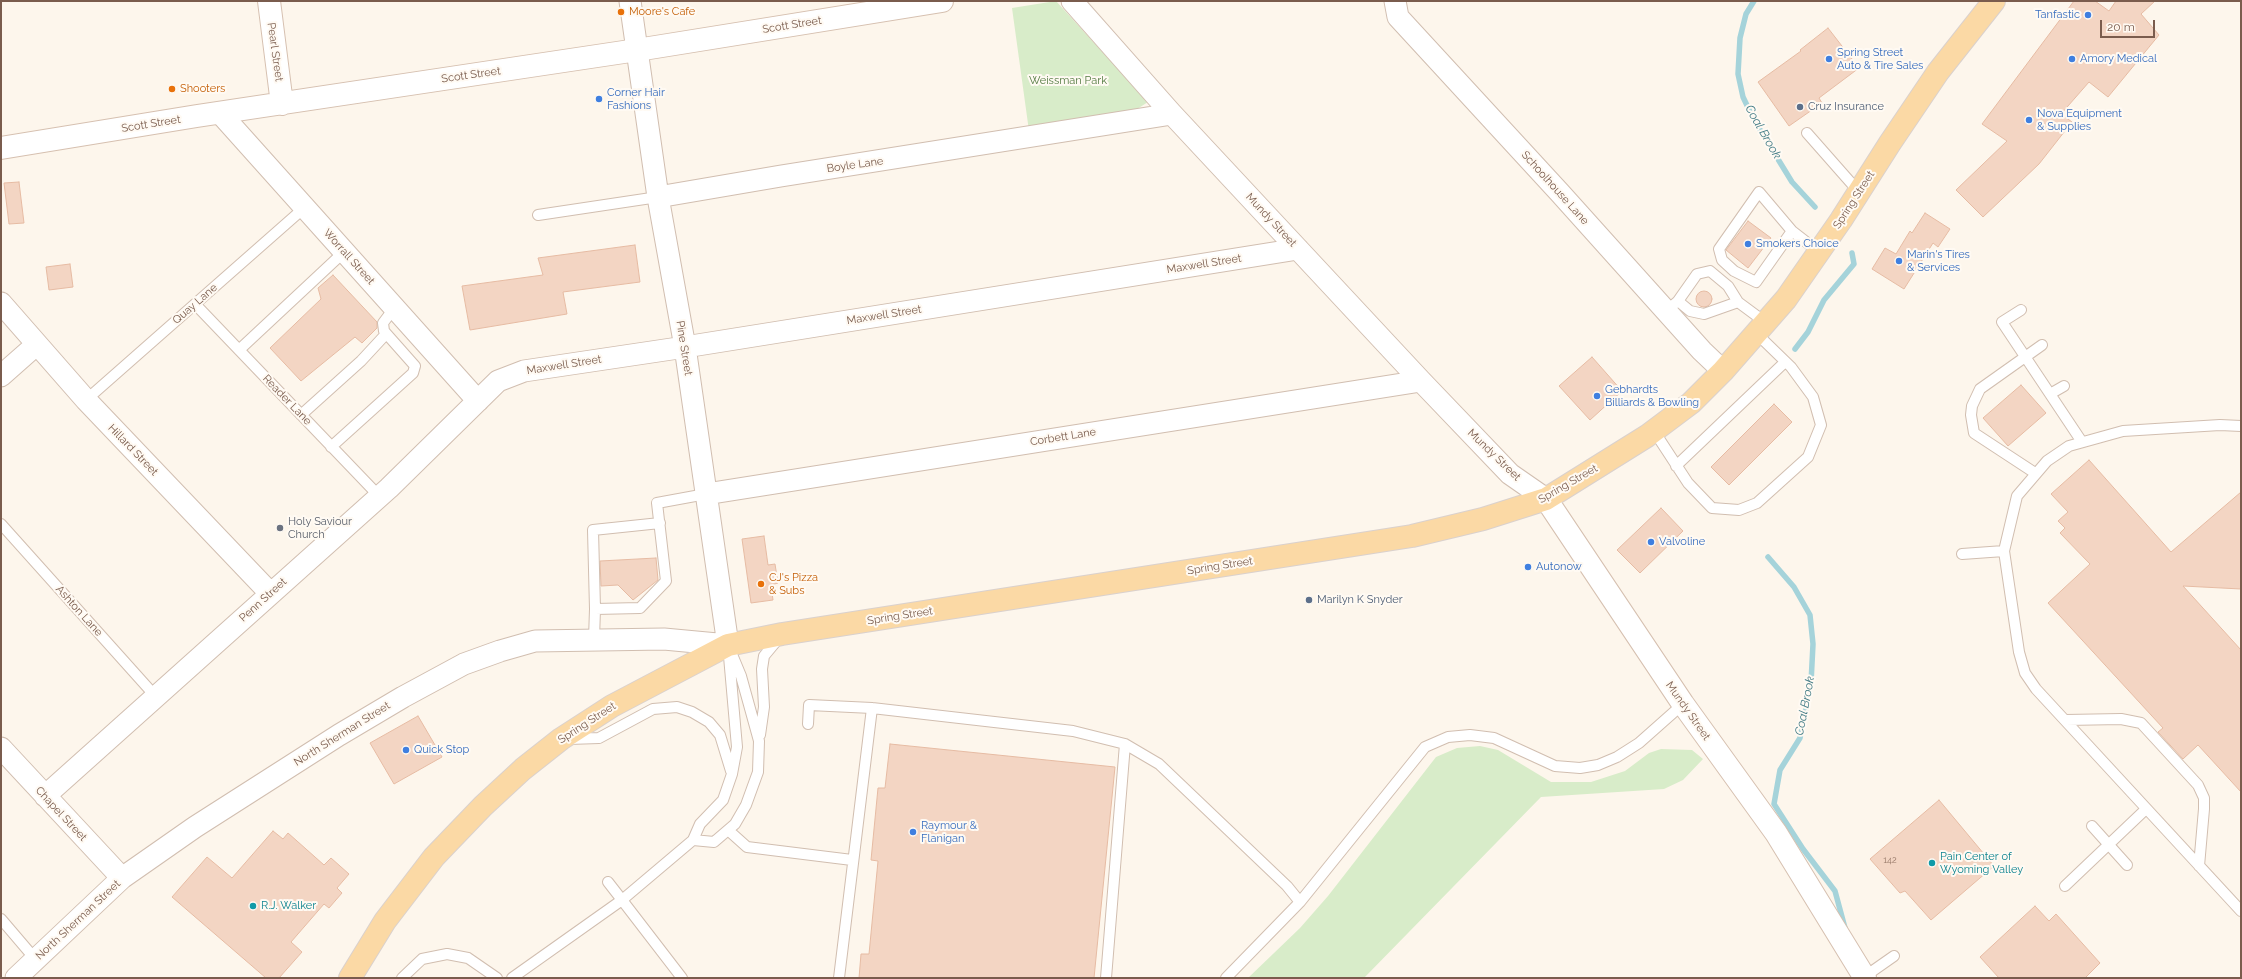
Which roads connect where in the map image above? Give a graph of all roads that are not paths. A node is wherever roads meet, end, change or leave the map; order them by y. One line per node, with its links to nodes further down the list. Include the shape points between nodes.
1 (268, 1): 8 (street, Pearl Street)
2 (630, 1): 7 (street, Pine Street)
3 (942, 1): 7 (street, Scott Street)
4 (1072, 1): 10 (street, Mundy Street)
5 (1395, 1): 24 (street, Schoolhouse Lane, via 1398,17 1560,193)
6 (1994, 1): 13 (main road, Spring Street, via 1938,72)
7 (637, 50): 8 (street, Scott Street); 14 (street, Pine Street)
8 (282, 104): 9 (street, Scott Street)
9 (220, 113): 12 (street, Scott Street); 15 (street, Worrall Street)
10 (1172, 114): 14 (street, Boyle Lane); 19 (street, Mundy Street)
11 (1807, 133): 13 (lane)
12 (1, 148)
13 (1859, 192): 18 (main road, Spring Street)
14 (658, 197): 16 (lane, Boyle Lane); 31 (street, Pine Street)
15 (304, 208): 20 (street, Worrall Street); 23 (lane, Quay Lane)
16 (538, 215)
17 (1792, 231): 17 (lane, via 1759,192 1719,249 1722,260 1734,271 1756,282); 18 (lane)
18 (1824, 245): 27 (main road, Spring Street, via 1786,299)
19 (1298, 249): 31 (street, Maxwell Street); 37 (street, Mundy Street)
20 (345, 252): 25 (street, Worrall Street); 32 (lane)
21 (1738, 302): 24 (lane, via 1704,314); 24 (lane, via 1728,286 1710,271 1697,274); 27 (lane)
22 (1, 303): 29 (street, Hillard Street)
23 (195, 304): 32 (lane, Reader Lane); 40 (lane, Quay Lane)
24 (1672, 306): 35 (street, Schoolhouse Lane)
25 (395, 308): 28 (lane, via 383,323); 41 (street, Worrall Street)
26 (2021, 310): 33 (lane, via 2002,322)
27 (1760, 328): 34 (lane); 35 (main road, Spring Street)
28 (386, 334): 42 (lane, via 361,361); 46 (lane, via 414,366 413,373)
29 (36, 345): 36 (street); 40 (street, Hillard Street)
30 (2042, 345): 33 (lane)
31 (685, 347): 41 (street, Maxwell Street, via 524,371 498,381); 49 (street, Pine Street)
32 (239, 350): 42 (lane, Reader Lane)
33 (2025, 356): 39 (lane); 48 (lane, via 1980,389 1971,415 1974,433)
34 (1785, 362): 47 (lane); 47 (lane, via 1813,397 1821,424 1808,457 1757,503 1739,510 1712,508)
35 (1723, 371): 44 (main road, Spring Street, via 1691,403)
36 (1, 376)
37 (1421, 381): 49 (street, Corbett Lane); 51 (street, Mundy Street, via 1510,474)
38 (2064, 386): 39 (lane)
39 (2050, 394): 45 (lane)
40 (86, 400): 56 (street, Hillard Street)
41 (478, 401): 50 (street, Penn Street)
42 (301, 415): 46 (lane, Reader Lane)
43 (2241, 426): 45 (lane, via 2213,425 2123,431)
44 (1654, 431): 47 (lane); 51 (main road, Spring Street)
45 (2082, 442): 48 (lane, via 2069,446)
46 (331, 447): 50 (lane, Reader Lane)
47 (1676, 466)
48 (2035, 473): 54 (lane, via 2017,496)
49 (706, 494): 52 (lane, via 657,503); 60 (street, Pine Street)
50 (379, 496): 56 (street, Penn Street)
51 (1546, 499): 58 (main road, Spring Street, via 1483,519 1412,536); 62 (street, Mundy Street)
52 (660, 523): 57 (lane, via 666,581 640,608); 57 (lane, via 593,530)
53 (1, 524): 61 (lane, Ashton Lane)
54 (2004, 551): 55 (lane); 64 (lane, via 2019,652 2025,673)
55 (1962, 554)
56 (270, 593): 61 (street, Penn Street)
57 (595, 609): 59 (lane)
58 (782, 634): 60 (main road, Spring Street); 67 (lane, via 764,656 761,688 764,707)
59 (594, 639): 60 (street, North Sherman Street, via 664,639); 80 (street, North Sherman Street, via 535,642 464,664 339,735 195,827)
60 (728, 645): 66 (main road, Spring Street, via 612,706); 67 (lane, via 741,676); 70 (lane, via 737,747)
61 (157, 698): 71 (street, Penn Street)
62 (1683, 704): 84 (lane, via 1639,743 1598,765 1580,768 1555,766 1494,738 1470,734 1448,737 1425,747); 89 (street, Mundy Street, via 1776,833)
63 (872, 708): 65 (lane, via 809,705); 68 (lane, via 1073,731); 77 (lane)
64 (2066, 720): 72 (lane); 79 (lane, via 2121,719 2141,722 2198,785 2204,798)
65 (808, 724)
66 (561, 739): 70 (lane, via 599,738 653,709 677,707 709,722 720,735); 91 (main road, Spring Street, via 523,769 483,806 434,857 385,921)
67 (759, 740): 74 (lane, via 756,779 746,805 735,824)
68 (1125, 744): 84 (lane, via 1158,764 1287,886); 97 (lane)
69 (1, 748): 71 (street, Chapel Street)
70 (732, 774): 75 (lane, via 723,800 700,824)
71 (45, 796): 80 (street, Chapel Street)
72 (2146, 809): 76 (lane); 79 (lane)
73 (2092, 826): 76 (lane)
74 (728, 830): 75 (lane, via 714,842); 77 (lane, via 747,847)
75 (693, 840): 83 (lane)
76 (2110, 845): 78 (lane); 82 (lane)
77 (852, 860): 96 (lane)
78 (2127, 864)
79 (2199, 866): 85 (lane)
80 (122, 878): 88 (street, North Sherman Street)
81 (608, 882): 83 (lane)
82 (2065, 886)
83 (622, 900): 94 (lane); 95 (lane)
84 (1300, 902): 98 (lane)
85 (2241, 911)
86 (1, 919): 88 (lane)
87 (1894, 956): 89 (lane)
88 (36, 960): 90 (street, North Sherman Street)
89 (1864, 977)
90 (16, 978)
91 (350, 978)
92 (402, 978): 93 (lane, via 422,959 447,954 468,958)
93 (497, 978)
94 (512, 978)
95 (682, 978)
96 (839, 978)
97 (1106, 978)
98 (1226, 978)

